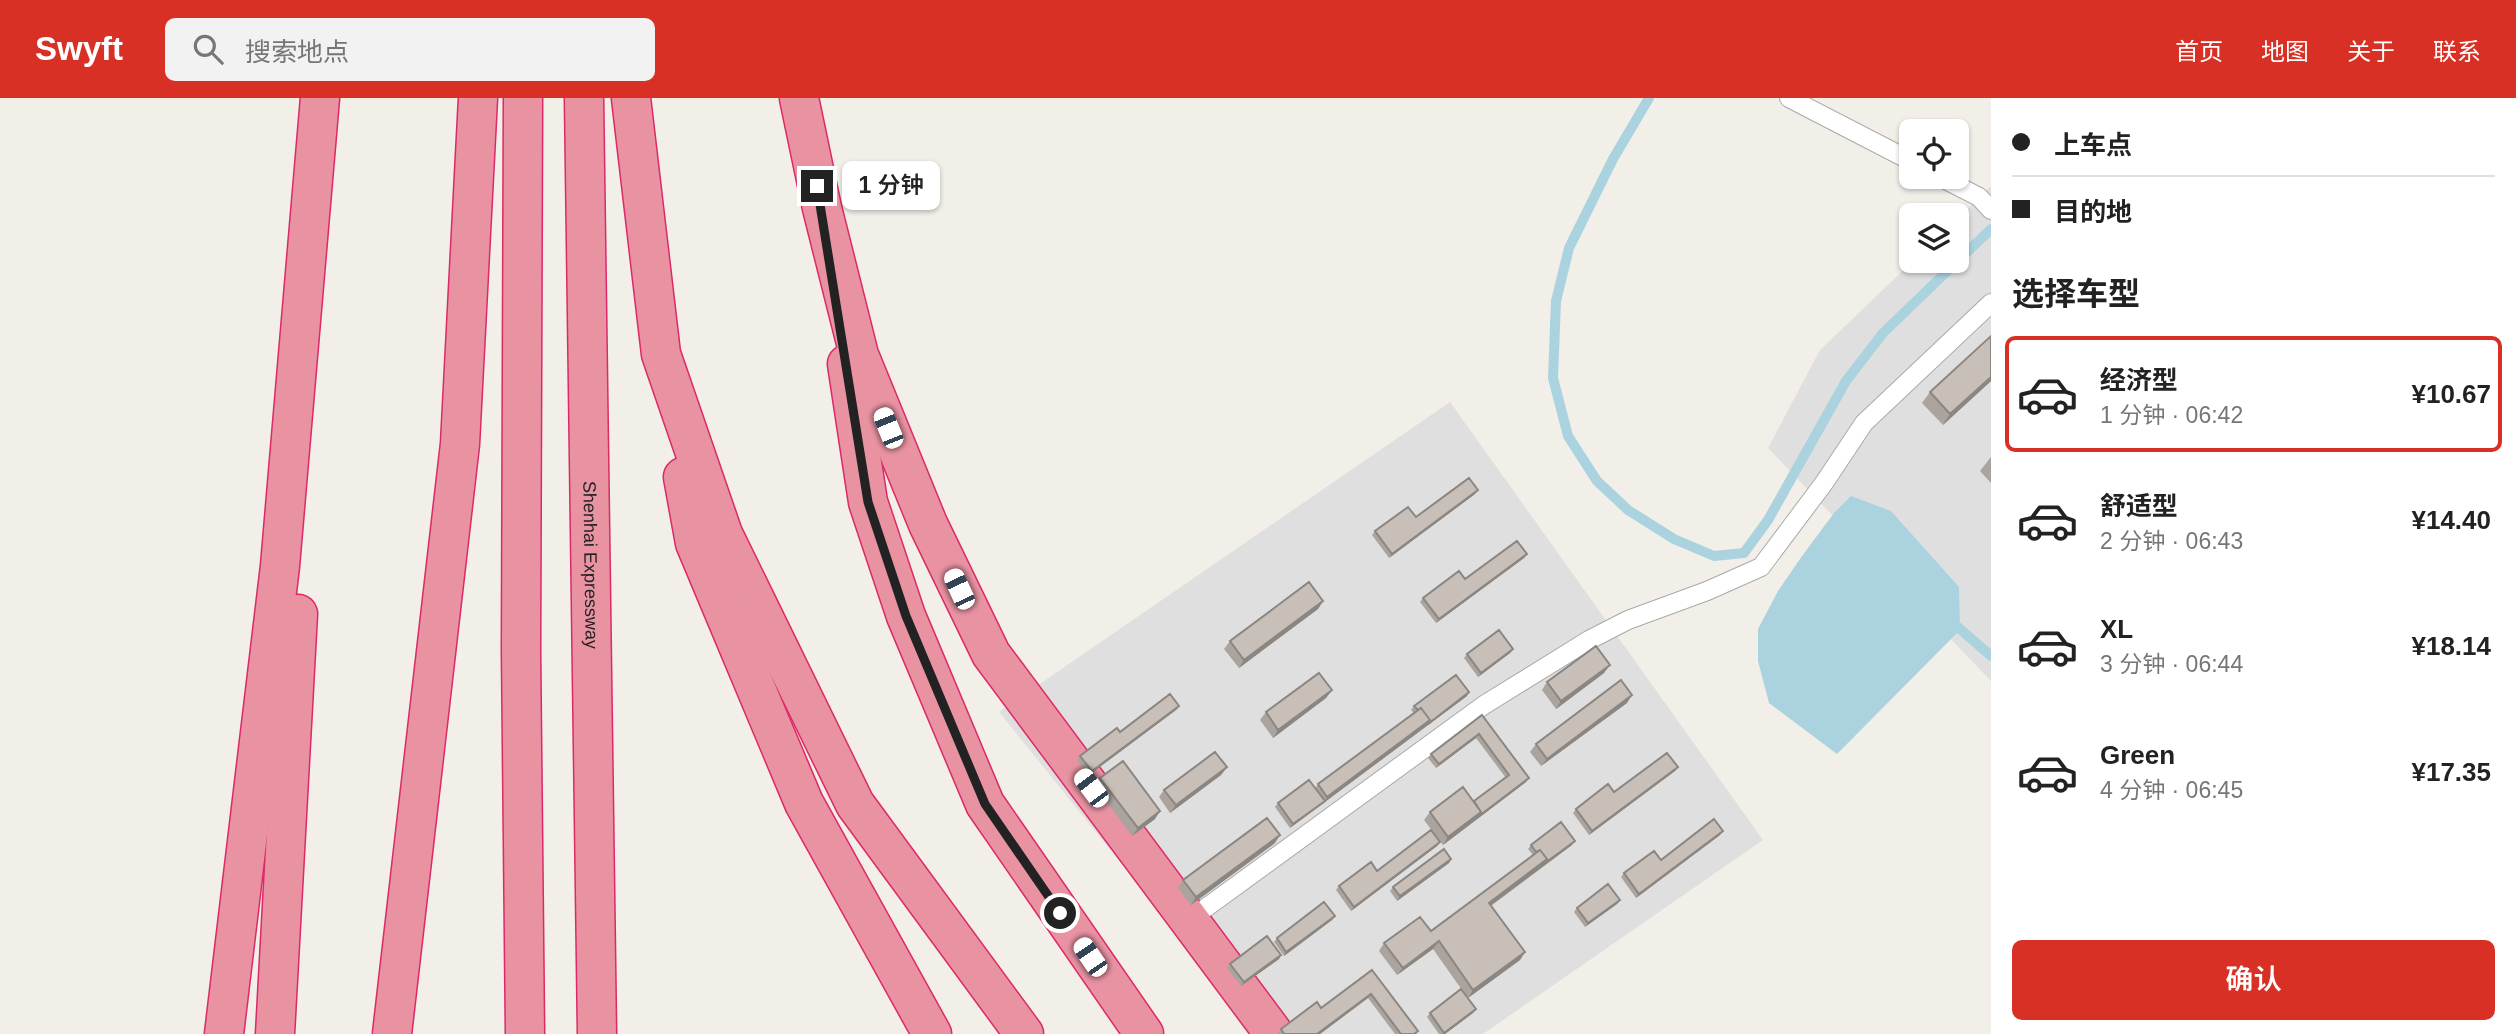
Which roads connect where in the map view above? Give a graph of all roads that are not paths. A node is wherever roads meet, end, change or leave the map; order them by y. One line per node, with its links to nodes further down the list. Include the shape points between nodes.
1 (323, 98): 16 (highway, via 280,566); 17 (highway)
2 (478, 98): 15 (highway, via 460,444)
3 (523, 98): 20 (highway)
4 (584, 98): 21 (highway, Shenhai Expressway)
5 (631, 98): 13 (highway)
6 (799, 98): 10 (highway)
7 (1789, 98): 8 (lane)
8 (1899, 156)
9 (1963, 189): 11 (lane)
10 (822, 208): 24 (highway, via 868,502 906,616 985,804); 25 (highway, via 859,355 928,524 990,654)
11 (1991, 210)
12 (1991, 303): 14 (lane, via 1864,423 1761,567 1588,640 1484,705)
13 (661, 354): 22 (highway, via 695,543 804,803); 23 (highway, via 723,534 855,804)
14 (1196, 915)
15 (402, 954): 18 (highway); 19 (highway)
16 (224, 1034)
17 (275, 1034)
18 (392, 1034)
19 (400, 1034)
20 (525, 1034)
21 (597, 1034)
22 (932, 1034)
23 (1024, 1034)
24 (1144, 1034)
25 (1274, 1034)

